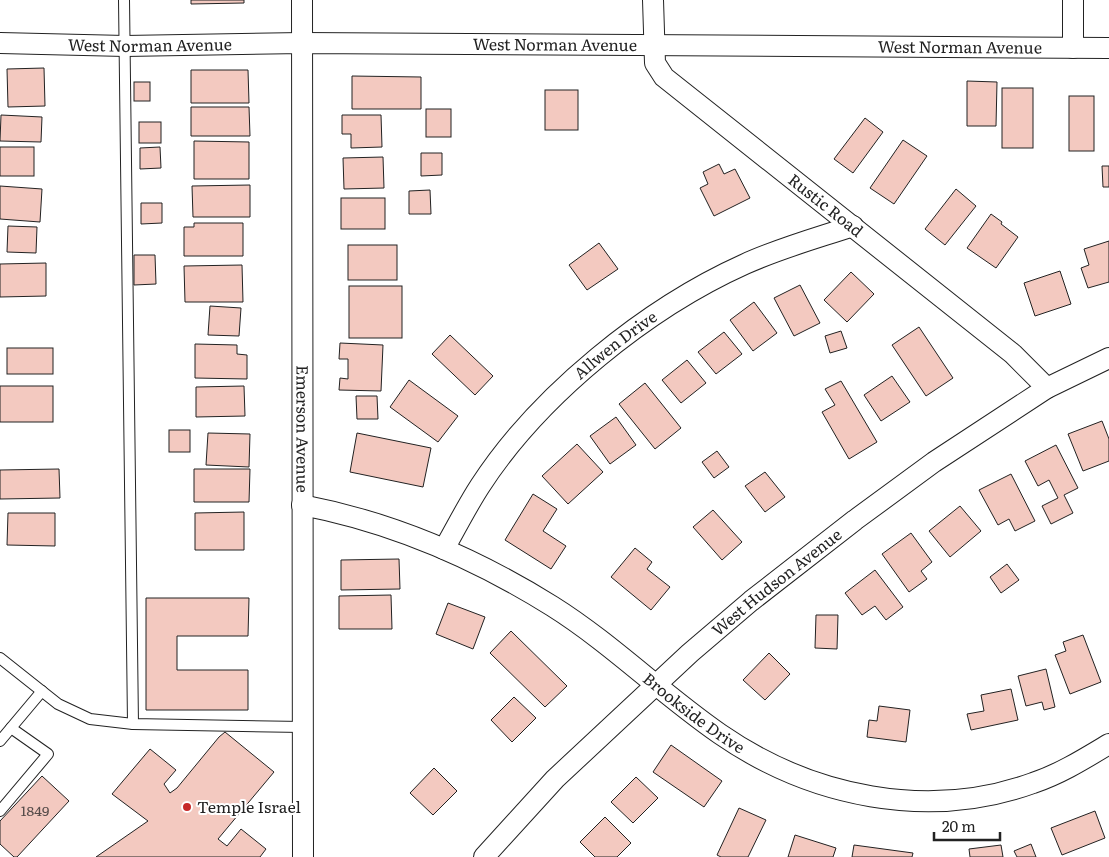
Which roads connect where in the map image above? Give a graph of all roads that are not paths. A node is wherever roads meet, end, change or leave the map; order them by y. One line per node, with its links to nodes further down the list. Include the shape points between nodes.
1 (124, 0): 8 (lane)
2 (302, 0): 5 (street, Emerson Avenue)
3 (653, 0): 7 (street, Rustic Road)
4 (1073, 0): 9 (street)
5 (302, 42): 7 (street, West Norman Avenue); 8 (street, West Norman Avenue); 14 (street, Emerson Avenue)
6 (0, 43): 8 (street, West Norman Avenue)
7 (653, 45): 9 (street, West Norman Avenue); 11 (street, Rustic Road, via 655,63 664,76)
8 (125, 46): 19 (lane)
9 (1074, 48): 10 (street, West Norman Avenue)
10 (1109, 48)
11 (853, 226): 13 (street, Rustic Road, via 1013,354); 15 (street, Allwen Drive, via 744,264 643,322 590,364 513,442 480,485)
12 (1109, 358): 13 (street, West Hudson Avenue)
13 (1047, 388): 17 (street, West Hudson Avenue, via 934,462 855,520 751,601)
14 (302, 505): 15 (street, Brookside Drive, via 366,521); 20 (street, Emerson Avenue)
15 (444, 549): 17 (street, Brookside Drive, via 493,572 552,606)
16 (0, 658): 18 (lane)
17 (655, 685): 23 (street, Brookside Drive, via 721,735 763,760 811,782 868,796 920,802 988,796 1065,770); 26 (street, West Hudson Avenue, via 555,779)
18 (42, 691): 19 (lane, via 58,704 90,718); 21 (lane)
19 (133, 724): 20 (lane)
20 (303, 727): 25 (street, Emerson Avenue)
21 (11, 728): 22 (lane); 24 (lane, via 48,754)
22 (0, 741)
23 (1109, 744)
24 (0, 811)
25 (303, 857)
26 (484, 857)

